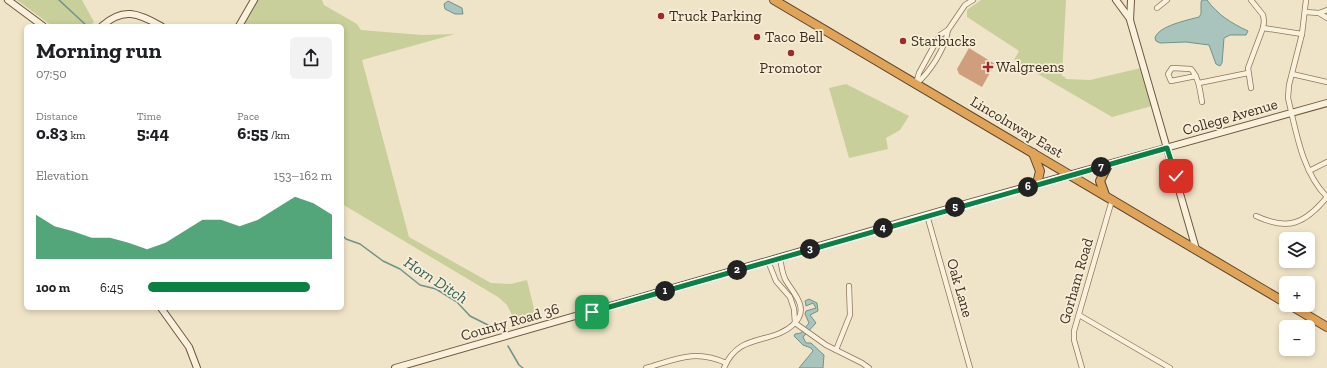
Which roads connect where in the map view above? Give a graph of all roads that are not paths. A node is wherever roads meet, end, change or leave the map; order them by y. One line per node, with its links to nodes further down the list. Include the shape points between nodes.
1 (8, 0): 16 (street)
2 (254, 0): 19 (street)
3 (774, 0): 27 (highway, Lincolnway East)
4 (973, 0): 27 (street, via 958,13 948,30 940,35 919,73)
5 (1130, 0): 9 (street); 15 (street)
6 (1167, 0): 10 (street)
7 (1251, 0): 20 (street, via 1263,15)
8 (1306, 0): 12 (street)
9 (1117, 1): 15 (street)
10 (1157, 8)
11 (1327, 10): 13 (street)
12 (1305, 12): 13 (street); 21 (street)
13 (1318, 13): 14 (street)
14 (1327, 18)
15 (1130, 20): 32 (street)
16 (40, 24)
17 (105, 24): 18 (street, via 122,14 135,14)
18 (157, 24)
19 (240, 24)
20 (1263, 28): 21 (street); 22 (street)
21 (1302, 34): 23 (street)
22 (1248, 73): 26 (street); 28 (street)
23 (1292, 74): 25 (street); 31 (street, via 1288,98)
24 (1196, 76): 24 (street, via 1188,68 1172,68 1168,74 1171,81); 26 (street)
25 (1327, 82)
26 (1199, 83): 29 (street)
27 (916, 84): 33 (highway, Lincolnway East)
28 (1251, 88)
29 (1202, 102)
30 (1327, 103): 31 (street, College Avenue)
31 (1292, 113): 32 (street, College Avenue); 36 (street)
32 (1167, 148): 35 (street, College Avenue); 43 (street)
33 (1033, 152): 37 (highway, Lincolnway East); 38 (highway, via 1040,171)
34 (1327, 162): 36 (street)
35 (1108, 165): 37 (street, College Avenue); 40 (highway, via 1100,181)
36 (1309, 171): 39 (street)
37 (1071, 175): 38 (street, County Road 36); 40 (highway, Lincolnway East)
38 (1037, 184): 41 (street, County Road 36)
39 (1327, 197): 42 (street, via 1310,216 1292,224 1277,224)
40 (1109, 198): 43 (highway, Lincolnway East); 50 (street, Gorham Road)
41 (927, 215): 44 (street, County Road 36); 60 (street, Oak Lane)
42 (1256, 216)
43 (1196, 250): 47 (highway, Lincolnway East)
44 (780, 258): 45 (street, County Road 36); 51 (street, via 786,280 800,303 800,316)
45 (768, 261): 51 (street, via 776,281 790,297); 56 (street, County Road 36)
46 (849, 286): 53 (street, via 850,315)
47 (1279, 299)
48 (163, 310): 55 (street, via 181,333)
49 (1302, 312): 52 (highway)
50 (1079, 315): 61 (street, Gorham Road, via 1074,336); 62 (street)
51 (795, 323): 53 (street); 54 (street, via 783,332 743,344 734,351)
52 (1327, 327)
53 (836, 350): 59 (street)
54 (726, 363): 57 (street, via 697,355); 58 (street)
55 (197, 368)
56 (395, 368)
57 (646, 368)
58 (724, 368)
59 (869, 368)
60 (970, 368)
61 (1082, 368)
62 (1170, 368)

